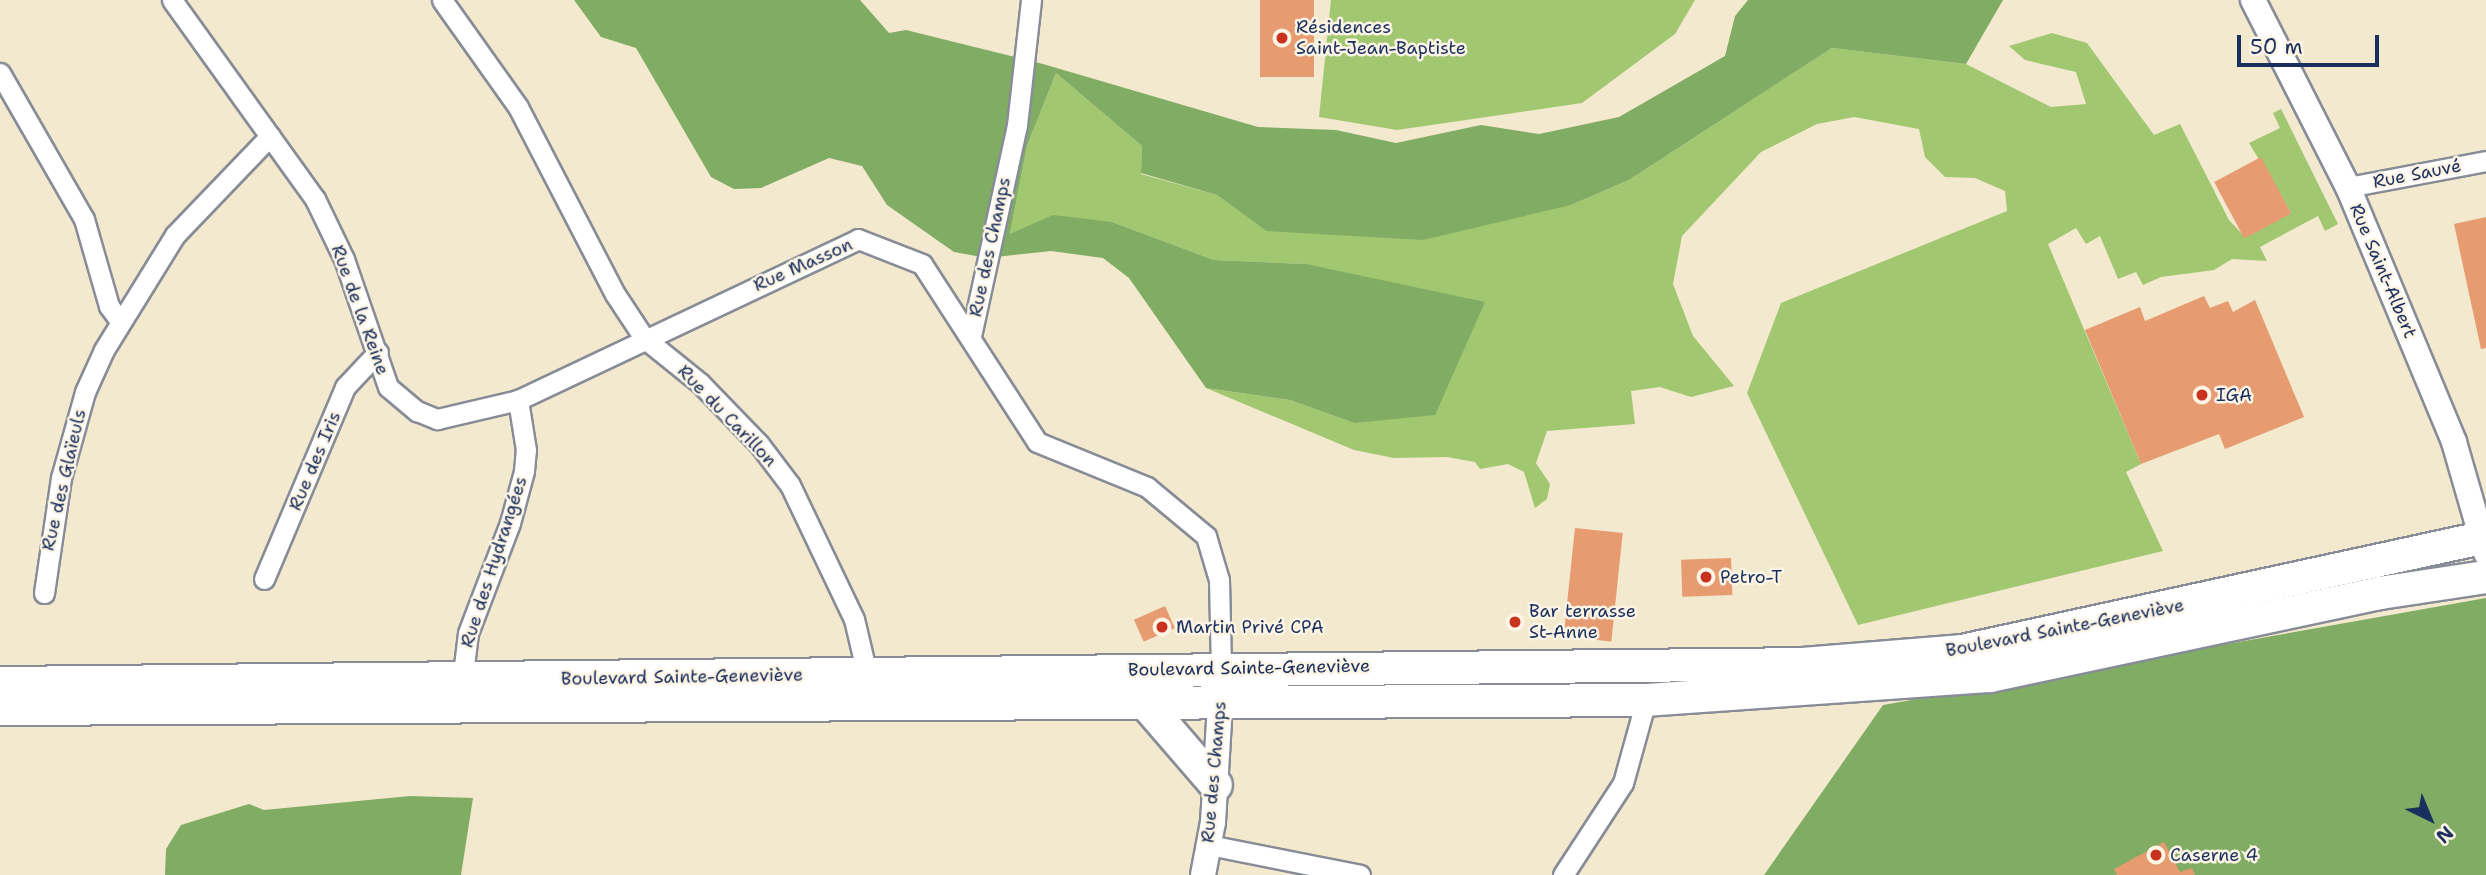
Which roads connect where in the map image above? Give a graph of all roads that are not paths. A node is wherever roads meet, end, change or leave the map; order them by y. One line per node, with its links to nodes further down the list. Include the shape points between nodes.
1 (172, 0): 6 (street, Rue de la Reine)
2 (442, 0): 11 (street, Rue du Carillon, via 518,107 615,294)
3 (1031, 0): 10 (street, Rue des Champs, via 1017,125)
4 (2253, 0): 8 (street, Rue Saint-Albert)
5 (0, 73): 9 (street, via 85,219 109,306)
6 (270, 136): 9 (street, Rue des Glaïeuls, via 175,235); 12 (street, Rue de la Reine, via 315,199 344,258)
7 (2486, 161): 8 (street, Rue Sauvé)
8 (2348, 187): 14 (street, Rue Saint-Albert, via 2454,442)
9 (119, 320): 17 (street, Rue des Glaïeuls, via 85,392 72,436 52,522)
10 (971, 336): 11 (street, Rue Masson, via 922,264 858,239); 18 (street, Rue des Champs, via 1037,442 1147,487 1206,536 1219,580)
11 (644, 338): 13 (street, Rue de la Reine); 19 (street, Rue du Carillon, via 700,383 759,444 790,485 854,619)
12 (378, 352): 13 (street, Rue de la Reine, via 388,387 417,411 437,419); 16 (street, Rue des Iris, via 345,387)
13 (518, 400): 20 (street, Rue des Hydrangées, via 526,450 524,471 510,523 468,633)
14 (2485, 543): 18 (main road, Boulevard Sainte-Geneviève, via 1962,651 1803,664)
15 (2486, 577): 22 (main road, Boulevard Sainte-Geneviève, via 2380,593 1990,676)
16 (264, 579)
17 (44, 593)
18 (1221, 668): 19 (main road, Boulevard Sainte-Geneviève); 23 (street, Rue des Champs)
19 (867, 674): 20 (main road, Boulevard Sainte-Geneviève)
20 (462, 682): 21 (main road, Boulevard Sainte-Geneviève)
21 (0, 684)
22 (1646, 701): 23 (main road, Boulevard Sainte-Geneviève); 30 (street, via 1623,783)
23 (1222, 703): 24 (main road, Boulevard Sainte-Geneviève); 26 (street, Rue des Champs)
24 (1146, 705): 25 (main road, Boulevard Sainte-Geneviève); 26 (main road)
25 (0, 709)
26 (1216, 785): 27 (street, Rue des Champs)
27 (1209, 845): 28 (street, Rue des Champs); 29 (street)
28 (1203, 875)
29 (1360, 875)
30 (1563, 875)

